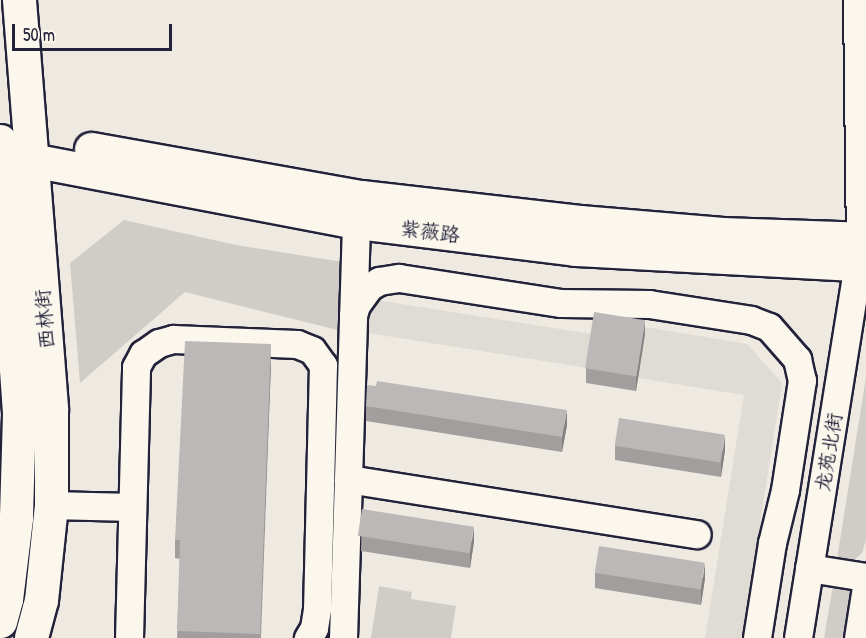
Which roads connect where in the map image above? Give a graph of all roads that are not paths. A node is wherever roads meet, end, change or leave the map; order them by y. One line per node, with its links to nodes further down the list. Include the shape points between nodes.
1 (19, 0): 3 (main road, 西林街)
2 (857, 0): 5 (street, 龙苑北街)
3 (10, 147): 4 (main road, 紫薇路); 5 (main road, 紫薇路, via 361,197); 8 (main road, 西林街, via 51,410); 10 (main road, 西林街, via 19,414)
4 (356, 222): 5 (main road, 紫薇路, via 575,249); 6 (street)
5 (862, 252): 12 (street, 龙苑北街)
6 (353, 315): 7 (street); 20 (street, via 369,287 399,278 561,303 649,304 751,320 769,327 797,358 802,380)
7 (348, 479): 11 (street); 19 (street)
8 (51, 505): 9 (street); 16 (main road, 西林街, via 41,600)
9 (131, 507): 17 (street); 18 (street, via 136,367 143,354 172,339 290,342 312,350 323,365 324,375 317,609)
10 (7, 528): 15 (main road, 西林街)
11 (697, 534)
12 (810, 568): 13 (street); 21 (street, 龙苑北街)
13 (866, 577)
14 (866, 587): 22 (street)
15 (0, 621)
16 (31, 638)
17 (129, 638)
18 (308, 638)
19 (343, 638)
20 (757, 638)
21 (798, 638)
22 (858, 638)

